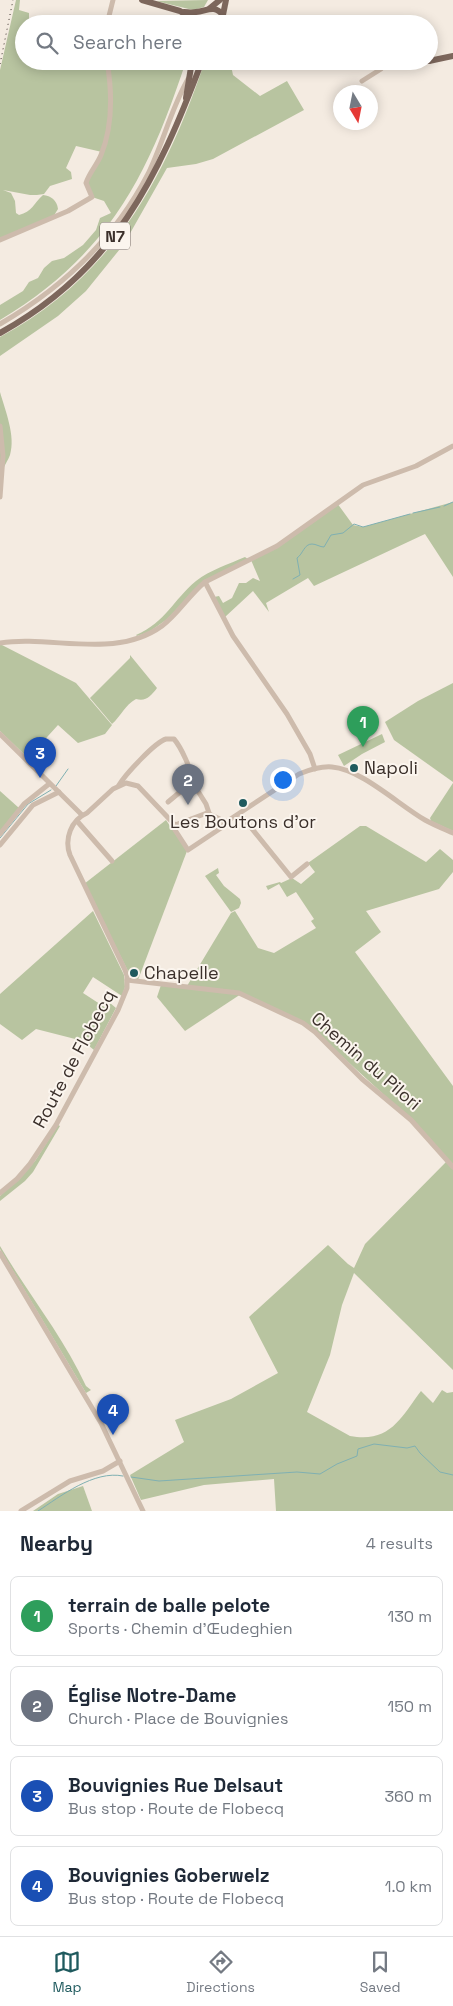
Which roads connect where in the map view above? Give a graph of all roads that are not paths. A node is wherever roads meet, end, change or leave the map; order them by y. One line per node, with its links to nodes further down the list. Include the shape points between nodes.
1 (113, 0): 8 (street)
2 (142, 0): 7 (main road)
3 (220, 0): 5 (main road)
4 (226, 0): 12 (main road)
5 (210, 8): 6 (main road); 11 (main road, via 217,9)
6 (203, 10): 7 (main road); 10 (main road)
7 (180, 11): 9 (main road)
8 (110, 15)
9 (186, 15)
10 (199, 15)
11 (221, 15)
12 (224, 15)
13 (453, 56): 14 (main road)
14 (438, 59)
15 (109, 70): 22 (street, via 108,123 101,155 86,183 92,197 68,211)
16 (190, 70): 19 (main road, N7)
17 (198, 70): 21 (main road)
18 (379, 70): 20 (street)
19 (189, 76): 21 (main road, N7); 23 (street, via 148,173 114,226 59,284)
20 (362, 81)
21 (185, 102): 24 (main road, N7, via 150,183 112,239 65,288)
22 (0, 240)
23 (0, 324)
24 (0, 333)
25 (0, 426): 27 (street, via 3,456)
26 (453, 446): 28 (street, via 416,466 363,485 277,546)
27 (0, 497)
28 (205, 582): 29 (street, via 162,626 135,638 104,644); 31 (street, via 233,636 287,714)
29 (0, 643)
30 (0, 734): 34 (street)
31 (315, 769): 37 (street, via 289,780); 42 (street, via 332,767 351,772 426,820)
32 (192, 782): 33 (street, Route de Flobecq, via 178,743 174,739 166,739); 35 (street); 36 (street)
33 (118, 785): 38 (street, Route de Flobecq); 41 (street, via 138,786)
34 (54, 788): 38 (street); 43 (street, via 24,804); 44 (street, via 33,805)
35 (168, 802)
36 (209, 813): 40 (street); 41 (street)
37 (240, 814): 40 (street); 46 (street, via 290,877)
38 (82, 815): 39 (street, Route de Flobecq)
39 (77, 821): 45 (street); 47 (street, Route de Flobecq, via 68,834 67,848)
40 (226, 822): 41 (street, via 188,850)
41 (175, 825)
42 (453, 833)
43 (0, 834)
44 (0, 845)
45 (112, 861)
46 (307, 864)
47 (127, 980): 48 (street, Chemin du Pilori, via 239,993 303,1023 362,1079 412,1120); 49 (street, Route de Flobecq, via 118,1010 48,1139 24,1171)
48 (453, 1167)
49 (0, 1193)
50 (0, 1253): 51 (street, via 101,1423)
51 (120, 1461): 52 (street, via 103,1471 70,1481); 53 (street)
52 (21, 1511)
53 (143, 1511)

